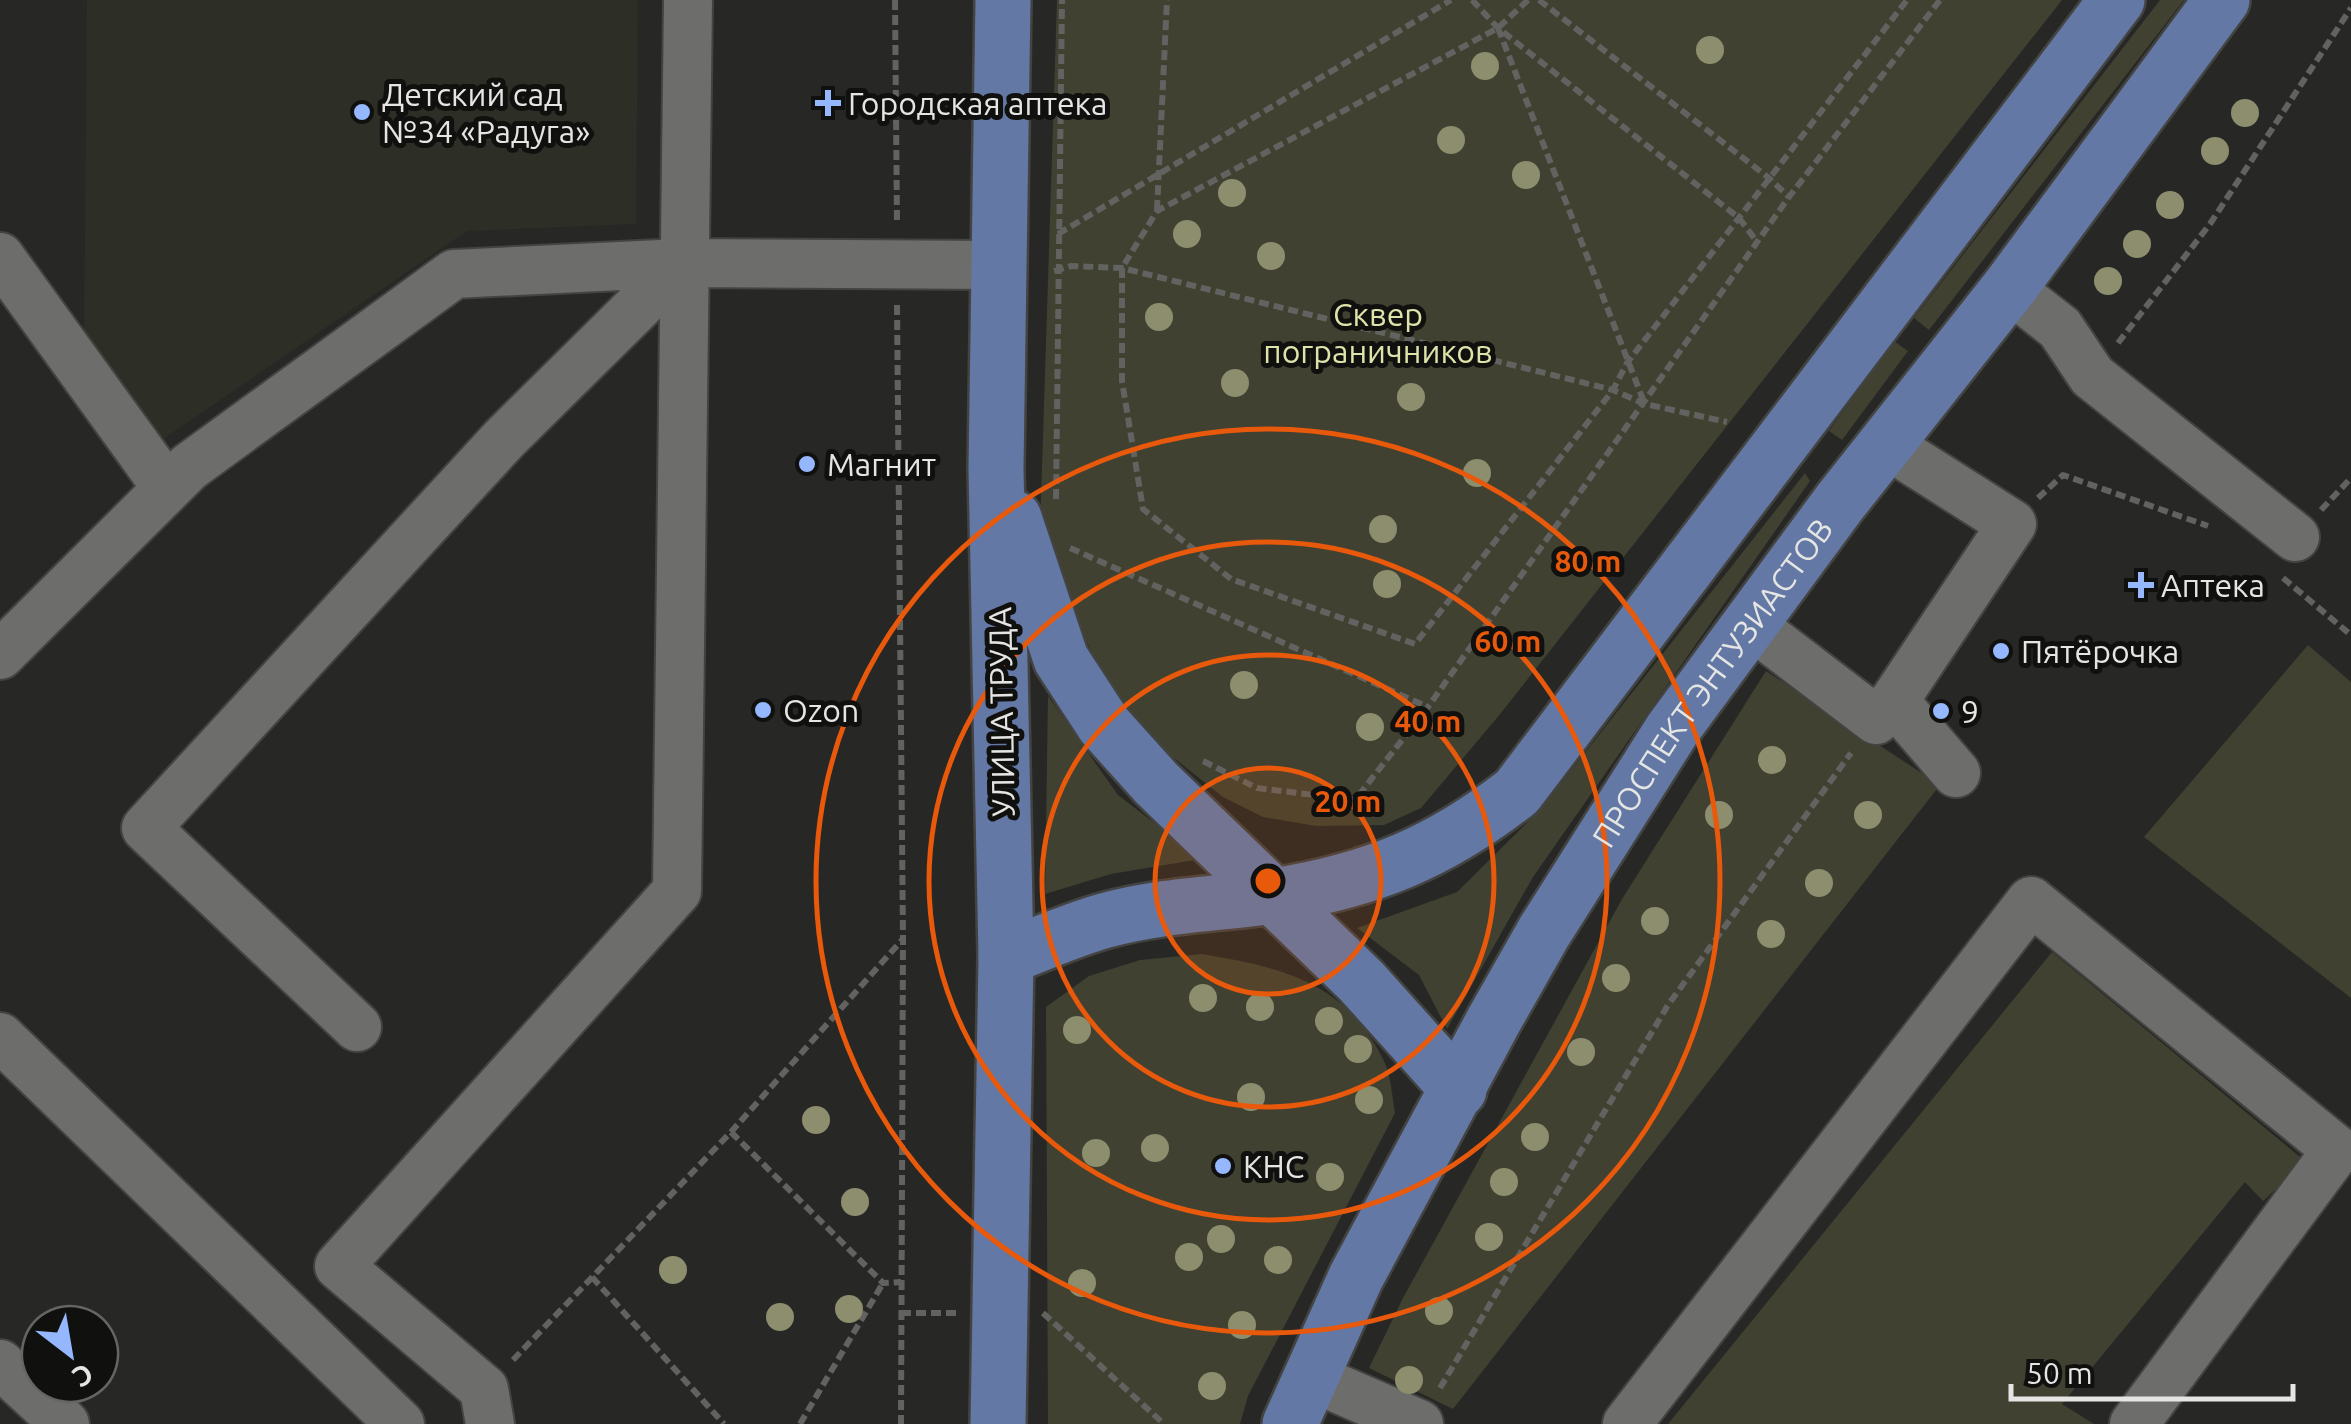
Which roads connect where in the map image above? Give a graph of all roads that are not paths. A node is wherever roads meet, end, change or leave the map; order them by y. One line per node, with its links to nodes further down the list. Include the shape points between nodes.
1 (688, 0): 6 (lane)
2 (1003, 0): 7 (main road, УЛИЦА ТРУДА)
3 (2116, 0): 17 (main road, via 1517,792 1424,855)
4 (2222, 0): 8 (main road, ПРОСПЕКТ ЭНТУЗИАСТОВ)
5 (0, 257): 11 (lane)
6 (682, 264): 7 (lane); 11 (lane, via 454,274); 19 (lane, via 504,439 146,828); 24 (lane, via 677,891 339,1266)
7 (998, 265): 10 (main road, УЛИЦА ТРУДА)
8 (2009, 288): 9 (main road, ПРОСПЕКТ ЭНТУЗИАСТОВ); 12 (lane, via 2060,328 2092,376)
9 (1886, 444): 13 (main road, ПРОСПЕКТ ЭНТУЗИАСТОВ); 15 (lane, via 2012,524)
10 (996, 468): 17 (main road, via 1072,676 1156,783); 18 (main road, УЛИЦА ТРУДА)
11 (167, 488): 14 (lane)
12 (2285, 554)
13 (1750, 624): 15 (lane); 21 (main road, ПРОСПЕКТ ЭНТУЗИАСТОВ, via 1672,730 1571,888)
14 (0, 655)
15 (1885, 710): 16 (lane)
16 (1956, 773)
17 (1275, 896): 18 (main road, via 1107,920); 21 (main road)
18 (1006, 957): 27 (main road, УЛИЦА ТРУДА)
19 (357, 1026)
20 (0, 1037): 26 (lane)
21 (1459, 1090): 23 (main road, ПРОСПЕКТ ЭНТУЗИАСТОВ, via 1356,1277)
22 (0, 1364): 25 (lane)
23 (1301, 1401): 28 (lane)
24 (487, 1407)
25 (65, 1424)
26 (400, 1424)
27 (998, 1424)
28 (1418, 1424)
29 (1627, 1424): 30 (lane, via 2031,902 2337,1150)
30 (2134, 1424)

